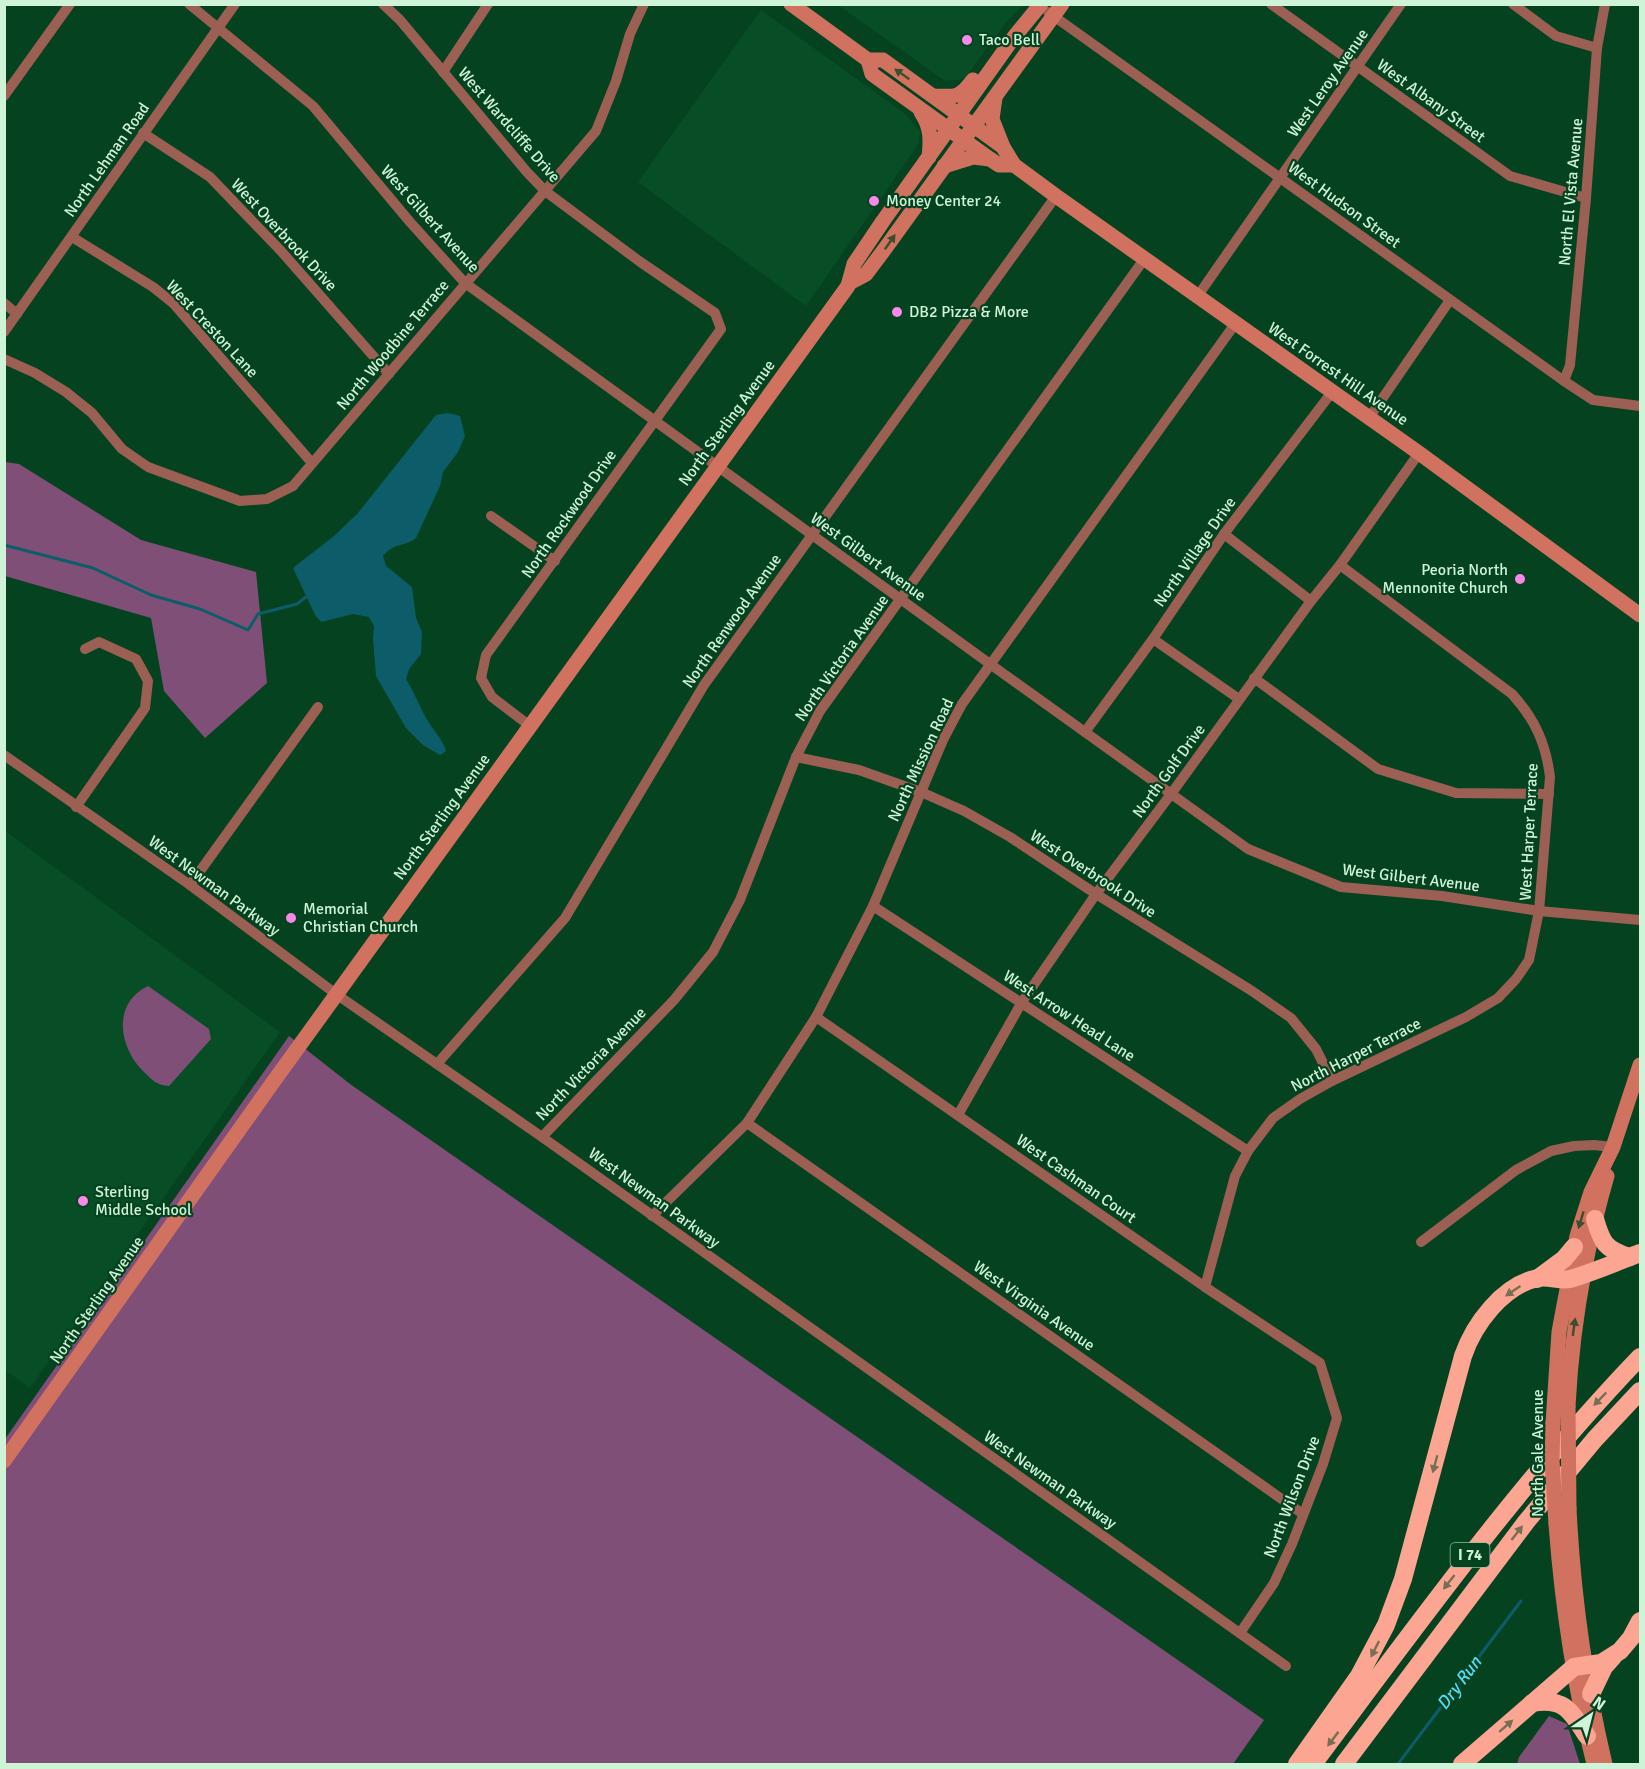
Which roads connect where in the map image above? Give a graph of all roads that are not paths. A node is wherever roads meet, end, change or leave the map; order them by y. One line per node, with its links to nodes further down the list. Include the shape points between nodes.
1 (70, 4): 21 (street)
2 (189, 4): 14 (street, West Gilbert Avenue)
3 (235, 4): 14 (street, North Lehman Road)
4 (383, 4): 19 (street, West Wardcliffe Drive)
5 (488, 4): 19 (street)
6 (644, 4): 35 (street, North Woodbine Terrace, via 596,131)
7 (791, 4): 17 (main road, West Forrest Hill Avenue)
8 (1270, 4): 18 (street, West Albany Street)
9 (1401, 4): 18 (street, West Leroy Avenue)
10 (1513, 4): 16 (street, via 1556,36)
11 (1605, 4): 16 (street, North El Vista Avenue)
12 (1040, 5): 13 (street, West Hudson Street); 15 (main road, North Sterling Avenue)
13 (1058, 10): 20 (main road, North Sterling Avenue); 34 (street, West Hudson Street)
14 (218, 28): 27 (street, North Lehman Road); 40 (street, West Gilbert Avenue, via 313,106)
15 (1014, 37): 22 (main road, via 994,51 963,93); 24 (main road, North Sterling Avenue)
16 (1597, 48): 37 (street, North El Vista Avenue)
17 (868, 60): 22 (main road, West Forrest Hill Avenue, one-way to 17, via 883,60); 23 (main road, West Forrest Hill Avenue, via 872,74)
18 (1357, 66): 34 (street, West Leroy Avenue); 37 (street, West Albany Street, via 1510,176)
19 (443, 72): 35 (street, West Wardcliffe Drive)
20 (996, 94): 25 (main road, North Sterling Avenue); 29 (main road, via 992,119)
21 (4, 96)
22 (933, 96): 24 (main road, West Forrest Hill Avenue)
23 (917, 106): 26 (main road, West Forrest Hill Avenue); 30 (main road, via 931,134)
24 (959, 114): 25 (main road, West Forrest Hill Avenue); 26 (main road, North Sterling Avenue)
25 (974, 125): 28 (main road, North Sterling Avenue); 29 (main road, West Forrest Hill Avenue)
26 (949, 129): 28 (main road, West Forrest Hill Avenue); 30 (main road, North Sterling Avenue)
27 (143, 133): 38 (street, North Lehman Road); 50 (street, West Overbrook Drive, via 210,177)
28 (963, 140): 31 (main road, West Forrest Hill Avenue); 33 (main road, North Sterling Avenue)
29 (1003, 147): 32 (main road, West Forrest Hill Avenue)
30 (928, 157): 41 (main road, North Sterling Avenue, via 854,264)
31 (990, 159): 32 (main road, West Forrest Hill Avenue, via 999,165); 33 (main road, via 973,157)
32 (1014, 165): 36 (main road, West Forrest Hill Avenue)
33 (944, 166): 41 (main road, North Sterling Avenue, one-way to 33, via 866,274)
34 (1280, 177): 42 (street, West Leroy Avenue); 43 (street, West Hudson Street)
35 (545, 191): 40 (street, North Woodbine Terrace); 45 (street, West Wardcliffe Drive)
36 (1056, 196): 39 (main road, West Forrest Hill Avenue); 60 (street, North Renwood Avenue)
37 (1586, 198): 51 (street, North El Vista Avenue, via 1570,365)
38 (72, 237): 46 (street, North Lehman Road); 57 (street, West Creston Lane, via 173,303)
39 (1145, 258): 42 (main road, West Forrest Hill Avenue); 64 (street, North Victoria Avenue)
40 (465, 283): 50 (street, North Woodbine Terrace); 55 (street, West Gilbert Avenue)
41 (849, 283): 58 (main road, North Sterling Avenue)
42 (1197, 297): 47 (main road, West Forrest Hill Avenue)
43 (1450, 300): 51 (street, West Hudson Street); 54 (street)
44 (4, 303): 46 (street)
45 (714, 313): 55 (street, North Rockwood Drive, via 721,328)
46 (16, 314): 48 (street, North Lehman Road)
47 (1235, 324): 52 (main road, West Forrest Hill Avenue); 69 (street, North Mission Road)
48 (4, 332)
49 (4, 359): 57 (street, North Woodbine Terrace, via 66,392 92,413 122,449 148,467 240,501 267,499 293,486)
50 (389, 374): 57 (street, North Woodbine Terrace)
51 (1564, 381): 53 (street, West Hudson Street, via 1593,400)
52 (1332, 392): 54 (main road, West Forrest Hill Avenue); 61 (street, North Village Drive)
53 (1641, 406)
54 (1369, 418): 56 (main road, West Forrest Hill Avenue)
55 (654, 420): 58 (street, West Gilbert Avenue); 62 (street, North Rockwood Drive)
56 (1419, 453): 63 (street, North Golf Drive); 66 (main road, West Forrest Hill Avenue)
57 (312, 463)
58 (718, 466): 60 (street, West Gilbert Avenue); 73 (main road, North Sterling Avenue)
59 (491, 516): 62 (street)
60 (812, 534): 64 (street, West Gilbert Avenue); 89 (street, North Renwood Avenue, via 704,685 565,918)
61 (1224, 534): 65 (street); 67 (street, North Village Drive)
62 (555, 561): 73 (street, North Rockwood Drive, via 486,655 481,678 492,697)
63 (1340, 565): 65 (street, North Golf Drive); 78 (street, West Harper Terrace, via 1523,706 1548,756)
64 (902, 598): 69 (street, West Gilbert Avenue); 76 (street, North Victoria Avenue, via 820,711)
65 (1311, 601): 70 (street, North Golf Drive)
66 (1641, 615)
67 (1153, 639): 71 (street); 74 (street, North Village Drive)
68 (85, 649): 80 (street, via 99,642 136,659 148,681 145,708)
69 (990, 664): 74 (street, West Gilbert Avenue); 77 (street, North Mission Road, via 957,713)
70 (1254, 678): 71 (street, North Golf Drive); 78 (street, via 1377,769 1456,793)
71 (1239, 699): 79 (street, North Golf Drive)
72 (318, 707): 81 (street)
73 (530, 726): 86 (main road, North Sterling Avenue)
74 (1085, 732): 79 (street, West Gilbert Avenue)
75 (4, 755): 80 (street, West Newman Parkway)
76 (796, 757): 77 (street, West Overbrook Drive, via 859,770); 95 (street, North Victoria Avenue, via 740,900 713,952 674,1000)
77 (921, 792): 82 (street, West Overbrook Drive, via 1010,837); 83 (street, North Mission Road)
78 (1549, 794): 84 (street, West Harper Terrace)
79 (1172, 795): 82 (street, North Golf Drive); 84 (street, West Gilbert Avenue, via 1248,849 1341,887)
80 (76, 807): 81 (street, West Newman Parkway)
81 (190, 885): 86 (street, West Newman Parkway)
82 (1096, 894): 87 (street, North Golf Drive); 91 (street, West Overbrook Drive, via 1291,1018 1316,1049)
83 (873, 906): 87 (street, West Arrow Head Lane); 88 (street, North Mission Road)
84 (1539, 910): 85 (street, West Gilbert Avenue); 91 (street, North Harper Terrace, via 1529,960 1498,998)
85 (1641, 920)
86 (336, 993): 89 (street, West Newman Parkway); 109 (main road, North Sterling Avenue)
87 (1022, 1002): 93 (street, North Golf Drive); 97 (street, West Arrow Head Lane)
88 (816, 1017): 93 (street, West Cashman Court); 94 (street, North Mission Road)
89 (437, 1064): 95 (street, West Newman Parkway)
90 (1641, 1065): 92 (main road, North Gale Avenue)
91 (1332, 1081): 97 (street, North Harper Terrace, via 1273,1118)
92 (1638, 1081): 96 (main road, North Gale Avenue)
93 (958, 1115): 105 (street, West Cashman Court)
94 (747, 1123): 98 (street, North Mission Road); 110 (street, West Virginia Avenue)
95 (542, 1137): 98 (street, West Newman Parkway)
96 (1613, 1147): 99 (main road, North Gale Avenue); 100 (street, via 1574,1146 1551,1151 1516,1170); 101 (main road, North Gale Avenue, one-way to 101, via 1591,1192)
97 (1248, 1151): 105 (street, North Harper Terrace, via 1235,1176)
98 (652, 1216): 112 (street, West Newman Parkway)
99 (1595, 1219): 102 (highway, via 1604,1245 1613,1252); 103 (main road, North Gale Avenue)
100 (1421, 1242)
101 (1574, 1247): 103 (main road, North Gale Avenue); 104 (highway)
102 (1635, 1255): 103 (highway)
103 (1575, 1277): 104 (highway); 115 (main road, North Gale Avenue, one-way to 103, bridge, via 1569,1508 1568,1406); 115 (main road, North Gale Avenue, bridge, via 1557,1350 1553,1473 1562,1591)
104 (1537, 1278): 119 (highway, one-way to 119, via 1498,1302 1471,1337 1404,1579 1386,1625 1359,1676)
105 (1205, 1287): 107 (street, West Cashman Court)
106 (1641, 1357): 120 (highway, I 74, one-way to 120, via 1579,1422 1489,1529)
107 (1320, 1363): 110 (street, North Wilson Drive, via 1337,1418)
108 (1641, 1391): 121 (highway, I 74, one-way to 108, via 1526,1522)
109 (7, 1453)
110 (1304, 1514): 112 (street, North Wilson Drive, via 1274,1583)
111 (1641, 1621): 113 (highway)
112 (1240, 1633): 114 (street, West Newman Parkway)
113 (1620, 1651): 115 (highway, via 1601,1662); 116 (highway, via 1604,1667)
114 (1286, 1666)
115 (1580, 1666): 116 (main road, North Gale Avenue); 117 (highway); 118 (main road, North Gale Avenue)
116 (1591, 1694): 124 (main road, North Gale Avenue)
117 (1532, 1703): 118 (highway, via 1559,1703 1569,1710); 122 (highway, one-way to 117)
118 (1587, 1736): 123 (main road, North Gale Avenue)
119 (1297, 1764)
120 (1313, 1764)
121 (1344, 1764)
122 (1462, 1764)
123 (1594, 1764)
124 (1605, 1764)

